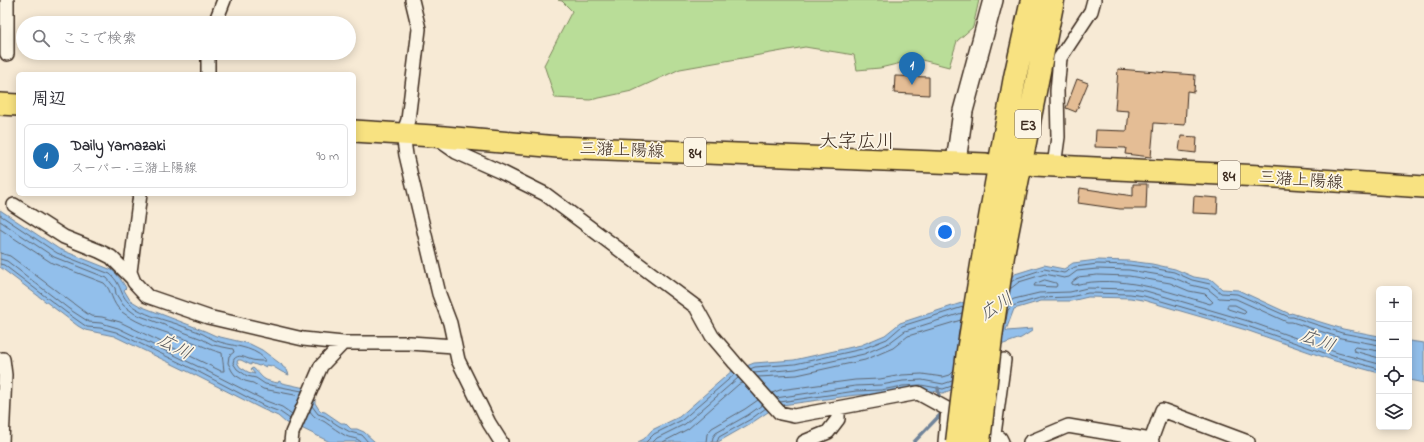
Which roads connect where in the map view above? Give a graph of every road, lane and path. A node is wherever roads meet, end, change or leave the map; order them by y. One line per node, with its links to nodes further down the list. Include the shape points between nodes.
1 (7, 0): 9 (street)
2 (224, 0): 8 (street)
3 (412, 0): 15 (street, via 419,29 408,120)
4 (993, 0): 17 (street, via 963,111)
5 (1032, 0): 24 (highway, E3, via 1015,77)
6 (1052, 0): 24 (highway, E3)
7 (1094, 0): 20 (street, via 1091,11 1060,58 1056,91 1058,138)
8 (218, 16)
9 (7, 54)
10 (208, 60): 11 (street)
11 (208, 72)
12 (0, 104): 13 (main road)
13 (16, 105)
14 (356, 131): 15 (main road, 三潴上陽線 / 84)
15 (403, 134): 16 (main road, 三潴上陽線 / 84); 27 (street, via 438,294 450,323)
16 (433, 136): 17 (main road, 三潴上陽線 / 84, via 558,146); 30 (street, via 456,152 545,194 696,307 712,336 780,413 794,416)
17 (956, 162): 18 (main road, 三潴上陽線 / 84)
18 (986, 164)
19 (1034, 165): 20 (main road, 三潴上陽線 / 84)
20 (1054, 166): 21 (main road, 三潴上陽線 / 84)
21 (1424, 187)
22 (140, 196): 25 (street, via 130,272)
23 (14, 205): 25 (street, via 64,237 111,257)
24 (995, 247): 32 (highway, E3, bridge, via 991,337); 39 (highway, E3, bridge, via 968,350)
25 (132, 278): 26 (street, via 147,296 208,316 302,339)
26 (343, 343): 27 (street); 35 (street, via 321,366 292,433)
27 (454, 346): 36 (street, via 458,360)
28 (3, 359): 34 (street, via 5,375)
29 (1004, 360): 32 (street)
30 (838, 408): 31 (street, via 918,393); 37 (street, via 838,419 828,432)
31 (948, 410): 32 (street); 38 (street)
32 (992, 440)
33 (1152, 441): 40 (street, via 1068,426); 41 (street, via 1162,410)
34 (2, 442)
35 (291, 442)
36 (501, 442)
37 (804, 442)
38 (945, 442)
39 (957, 442)
40 (1030, 442)
41 (1248, 442)

